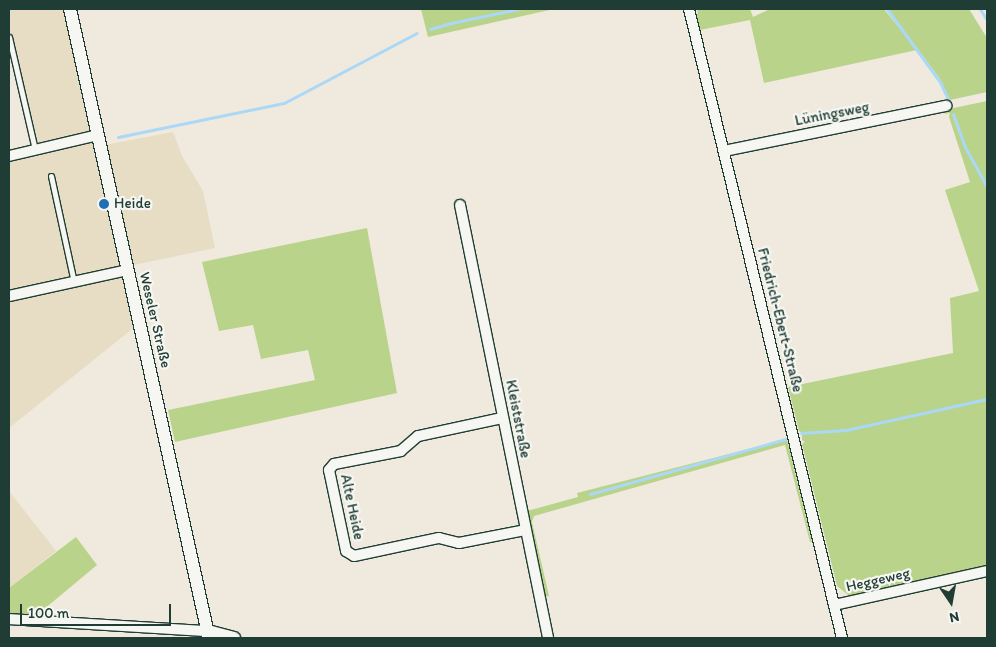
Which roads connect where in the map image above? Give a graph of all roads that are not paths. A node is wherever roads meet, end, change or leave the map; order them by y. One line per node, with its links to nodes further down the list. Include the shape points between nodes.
1 (70, 9): 5 (street, Weseler Straße)
2 (689, 9): 7 (street, Friedrich-Ebert-Straße)
3 (9, 37): 6 (lane)
4 (946, 106): 7 (street, Lüningsweg)
5 (98, 134): 6 (street); 11 (street, Weseler Straße)
6 (35, 150): 8 (street)
7 (724, 151): 17 (street, Friedrich-Ebert-Straße)
8 (9, 156)
9 (51, 176): 12 (lane)
10 (460, 205): 14 (street, Kleiststraße)
11 (127, 270): 12 (street); 19 (street, Weseler Straße)
12 (74, 282): 13 (street)
13 (9, 296)
14 (502, 418): 15 (street, Kleiststraße); 15 (street, Alte Heide, via 418,436 401,451 334,464 329,470 346,551 354,556 439,538 459,543)
15 (525, 530): 21 (street, Kleiststraße)
16 (987, 571): 17 (street, Heggeweg)
17 (834, 605): 22 (street, Friedrich-Ebert-Straße)
18 (9, 619): 19 (street)
19 (208, 635): 20 (street)
20 (234, 638)
21 (548, 638)
22 (842, 638)

